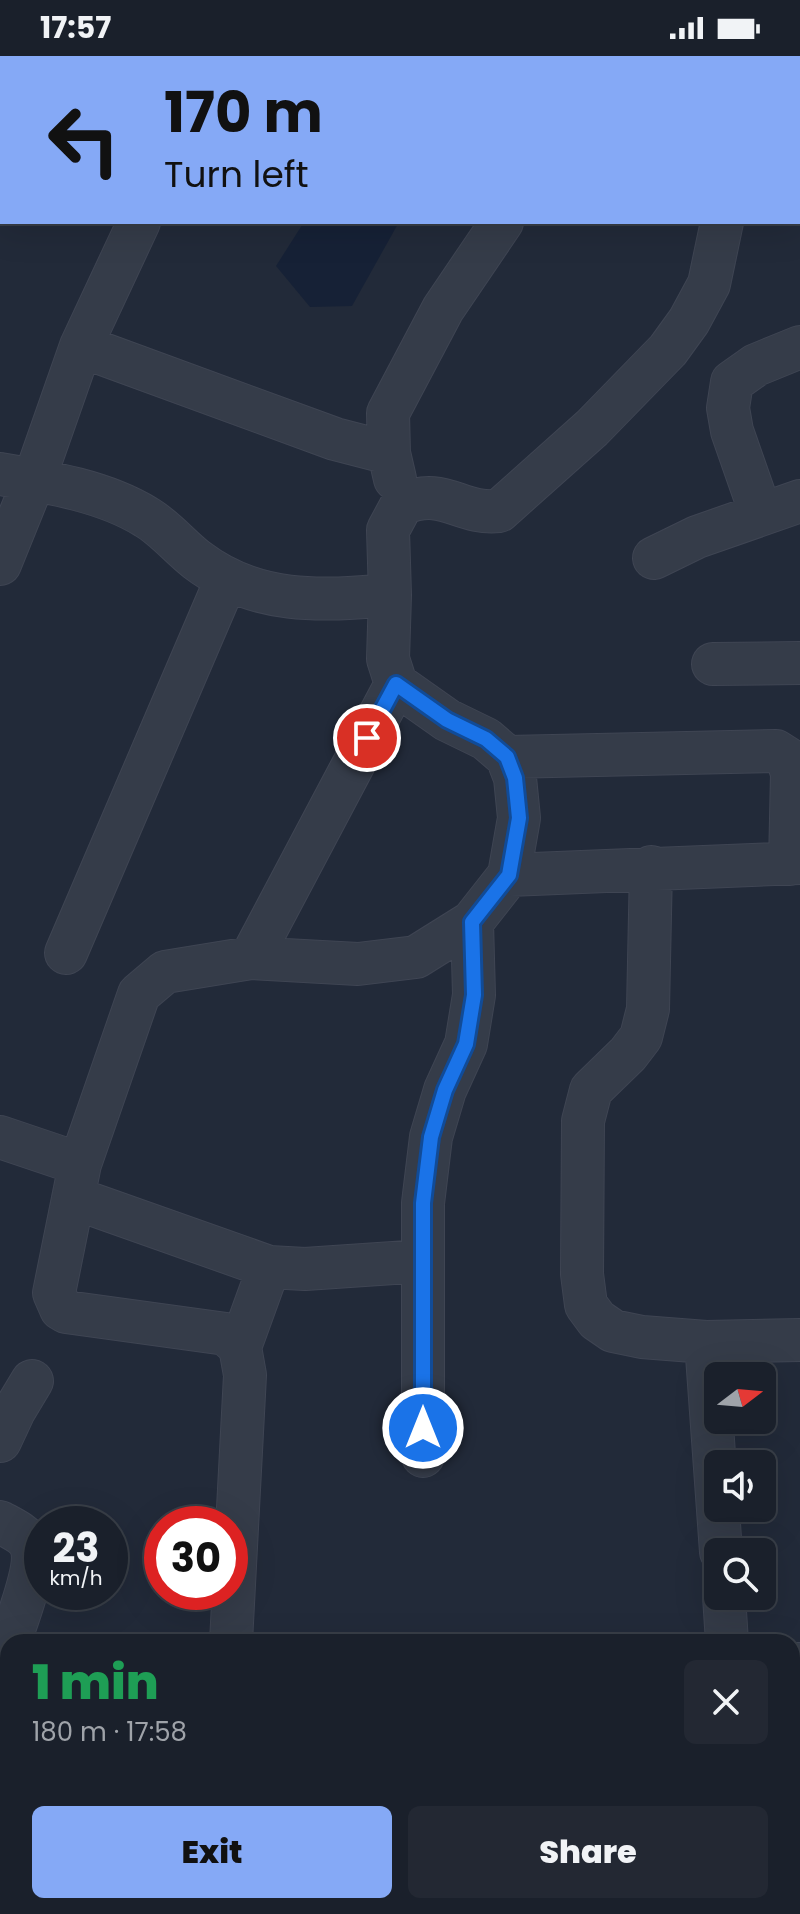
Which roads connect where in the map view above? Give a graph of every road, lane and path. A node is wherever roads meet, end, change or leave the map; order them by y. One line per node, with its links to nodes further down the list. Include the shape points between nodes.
1 (138, 224): 4 (street)
2 (501, 224): 6 (street, via 443,309 388,413)
3 (722, 224): 9 (street, via 709,284 668,350 592,428 499,511 484,512 434,497)
4 (81, 346): 6 (street, via 335,439); 7 (street)
5 (800, 347): 10 (street, via 756,365 732,382 732,431)
6 (389, 453): 9 (street)
7 (17, 477): 12 (street); 13 (street, via 101,497 147,517)
8 (800, 501): 10 (street)
9 (402, 504): 14 (street, via 388,530)
10 (761, 514): 11 (street)
11 (654, 558)
12 (0, 564)
13 (226, 580): 14 (street, via 281,598 329,601); 23 (street)
14 (390, 595): 17 (street, via 388,659)
15 (800, 663): 16 (street)
16 (713, 664)
17 (396, 684): 18 (street); 24 (street)
18 (507, 757): 19 (street, via 776,751 787,758 792,773); 21 (street, via 519,818)
19 (795, 864): 20 (street)
20 (651, 867): 21 (street); 30 (street, via 648,1009 641,1037 591,1090 583,1121 582,1274 586,1305 613,1331)
21 (509, 875): 22 (street)
22 (472, 922): 24 (street, via 416,957 358,964); 27 (street, via 474,995 466,1044 431,1137)
23 (66, 953)
24 (251, 958): 26 (street, via 165,972 139,994)
25 (0, 1137): 26 (street)
26 (77, 1181): 28 (street); 31 (street, via 54,1293 61,1309 226,1334)
27 (423, 1261): 28 (street); 34 (street)
28 (269, 1267): 31 (street)
29 (800, 1340): 30 (street)
30 (706, 1342): 36 (street)
31 (240, 1347): 39 (street, via 245,1375)
32 (32, 1381): 33 (street)
33 (0, 1441)
34 (423, 1456)
35 (0, 1522): 38 (street, via 30,1544 33,1565)
36 (720, 1538)
37 (725, 1610): 40 (street)
38 (12, 1634)
39 (231, 1634)
40 (726, 1634)

